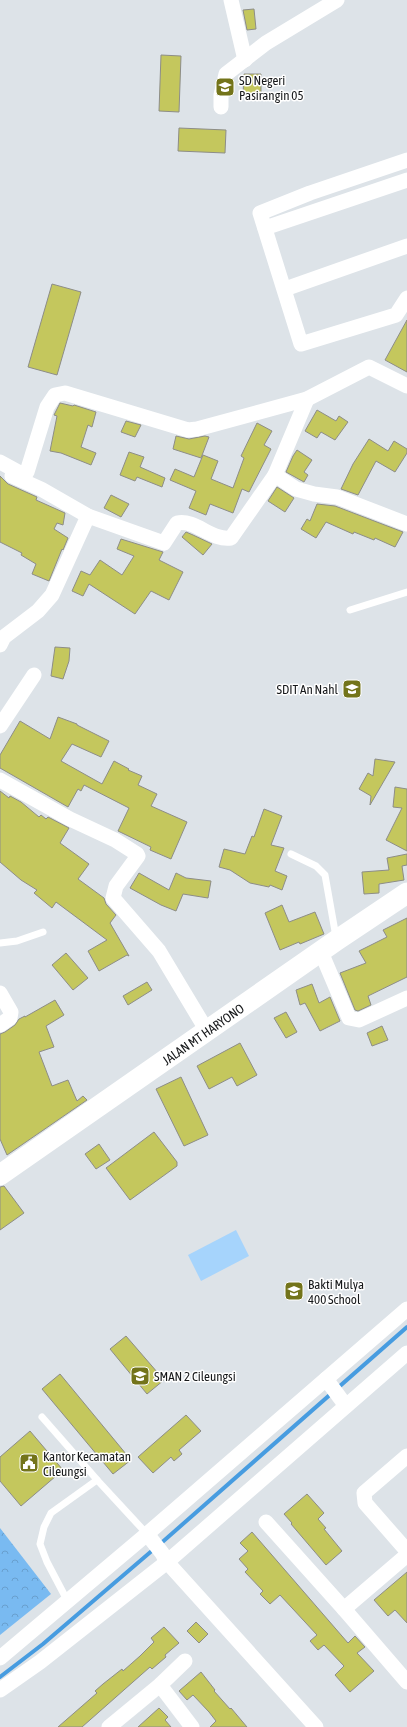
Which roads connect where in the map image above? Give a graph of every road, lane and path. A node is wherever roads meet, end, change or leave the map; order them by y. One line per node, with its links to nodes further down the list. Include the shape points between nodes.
1 (231, 0): 3 (street)
2 (338, 0): 3 (street, via 272,40)
3 (245, 60): 4 (street, via 226,74)
4 (221, 107)
5 (407, 160): 6 (street)
6 (391, 165): 7 (street); 8 (street, via 260,213)
7 (402, 182): 8 (street)
8 (265, 228): 10 (street)
9 (407, 246): 10 (street)
10 (284, 289): 11 (street, via 301,344 396,315)
11 (407, 298)
12 (407, 386): 13 (street, via 369,367)
13 (307, 399): 14 (street, via 188,430 65,393 55,395 46,407 27,472 22,474); 16 (street)
14 (0, 462)
15 (0, 470): 17 (street, via 41,489)
16 (275, 474): 17 (street, via 231,538 222,540 184,521 177,522 164,543); 18 (street, via 296,489 336,497)
17 (88, 516): 21 (street, via 52,595 38,611 4,637)
18 (407, 524)
19 (407, 592): 20 (lane)
20 (350, 610)
21 (0, 645)
22 (34, 675): 23 (street)
23 (0, 720)
24 (0, 780): 33 (street, via 137,854 116,886 113,898 158,951)
25 (291, 854): 29 (lane, via 316,866 325,875)
26 (406, 897): 29 (main road, JALAN MT HARYONO)
27 (43, 932): 28 (lane, via 17,941)
28 (0, 943)
29 (329, 946): 31 (street, via 349,1018 359,1020); 33 (main road, JALAN MT HARYONO)
30 (0, 993): 32 (street, via 11,1012 10,1018)
31 (407, 998)
32 (0, 1025)
33 (207, 1032): 34 (main road, JALAN MT HARYONO)
34 (2, 1169)
35 (407, 1309): 37 (street)
36 (407, 1353): 38 (street)
37 (327, 1380): 38 (street); 43 (street)
38 (344, 1402): 46 (street)
39 (42, 1417): 41 (lane)
40 (407, 1456): 44 (street, via 364,1493 363,1497 365,1503)
41 (97, 1480): 43 (lane); 47 (lane, via 51,1513 44,1527 40,1544)
42 (266, 1522): 48 (street)
43 (148, 1536): 46 (street); 47 (street)
44 (407, 1551)
45 (407, 1555): 48 (street)
46 (165, 1557): 53 (street, via 40,1662); 56 (street)
47 (67, 1600): 49 (street)
48 (344, 1608): 51 (street)
49 (0, 1658)
50 (185, 1661): 52 (street)
51 (404, 1673)
52 (160, 1685): 54 (street); 55 (street)
53 (0, 1690)
54 (109, 1727)
55 (192, 1727)
56 (316, 1727)

